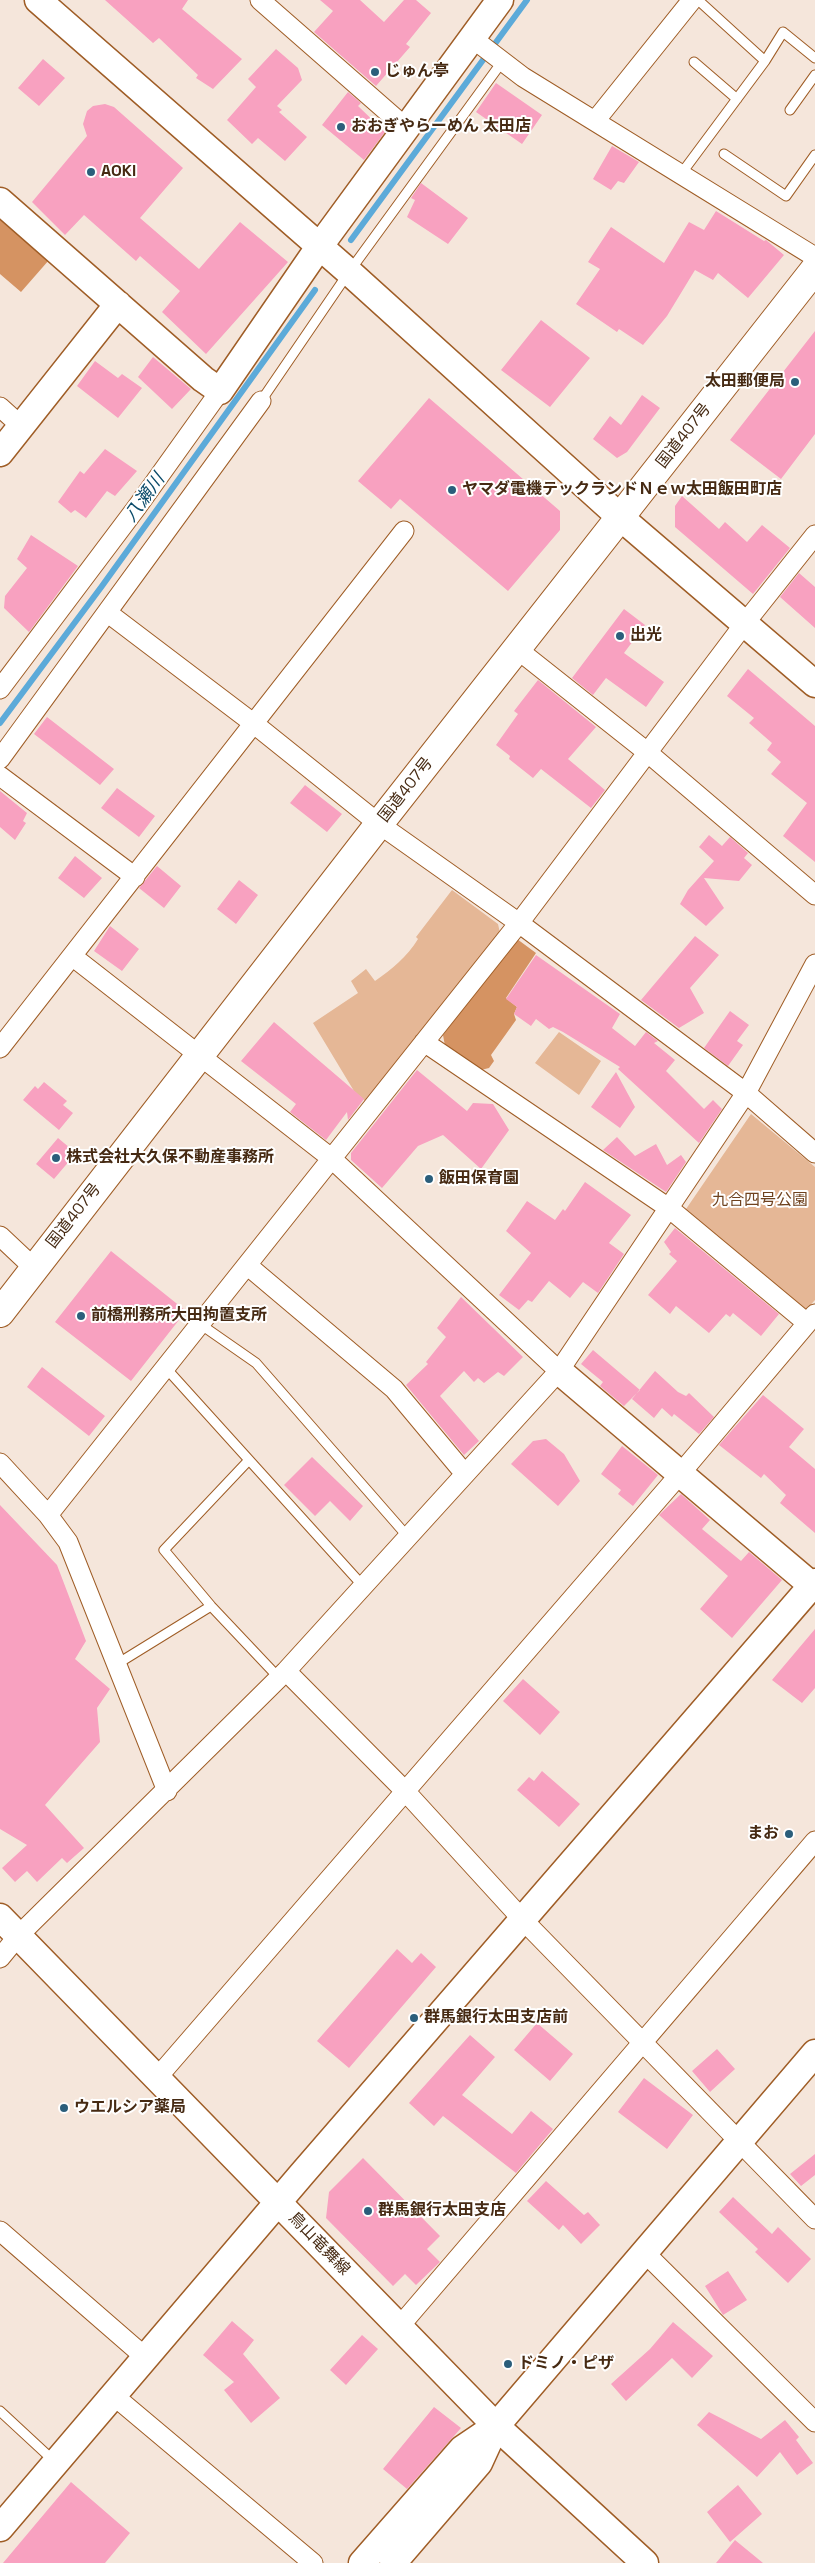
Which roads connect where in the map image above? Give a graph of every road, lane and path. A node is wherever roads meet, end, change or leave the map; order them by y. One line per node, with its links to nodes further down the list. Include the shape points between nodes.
1 (38, 0): 21 (street)
2 (260, 0): 6 (street)
3 (500, 0): 7 (street)
4 (692, 0): 15 (street)
5 (698, 0): 10 (lane)
6 (280, 6): 16 (street)
7 (475, 41): 9 (street); 16 (street)
8 (815, 58): 10 (lane, via 783,32)
9 (501, 61): 15 (street); 23 (lane)
10 (765, 61): 13 (lane)
11 (694, 62): 13 (lane)
12 (815, 75): 14 (lane)
13 (737, 99): 19 (lane)
14 (790, 110)
15 (595, 121): 19 (street)
16 (404, 127): 21 (street)
17 (724, 154): 18 (lane, via 786,196)
18 (815, 155)
19 (681, 174): 22 (street)
20 (0, 201): 24 (street)
21 (319, 247): 23 (street); 25 (street)
22 (814, 269): 30 (highway, 国道407号)
23 (348, 272): 26 (lane); 30 (street)
24 (118, 304): 25 (street); 28 (street)
25 (220, 391): 37 (street)
26 (262, 401): 33 (street)
27 (0, 407): 28 (street)
28 (22, 426): 29 (street)
29 (0, 453)
30 (620, 517): 34 (street); 35 (highway, 国道407号)
31 (404, 531): 38 (street)
32 (815, 535): 34 (street)
33 (108, 613): 38 (street); 40 (street)
34 (745, 623): 36 (street); 39 (street)
35 (517, 649): 39 (street); 42 (highway, 国道407号)
36 (815, 684)
37 (0, 689)
38 (253, 723): 42 (street); 43 (street)
39 (647, 752): 44 (street); 45 (street)
40 (0, 759)
41 (0, 776): 43 (street)
42 (379, 824): 45 (street); 50 (highway, 国道407号)
43 (134, 877): 46 (street)
44 (815, 895)
45 (519, 923): 48 (street); 51 (street)
46 (72, 956): 49 (street); 50 (street)
47 (815, 964): 51 (street)
48 (424, 1042): 53 (street); 54 (street)
49 (0, 1048)
50 (199, 1056): 53 (street); 57 (highway, 国道407号)
51 (746, 1094): 52 (street); 54 (street)
52 (815, 1153)
53 (331, 1158): 56 (street); 62 (street)
54 (670, 1209): 59 (street); 62 (street)
55 (0, 1236): 57 (street)
56 (247, 1265): 60 (street); 65 (street, via 394,1389)
57 (34, 1268): 58 (highway, 国道407号)
58 (0, 1313)
59 (811, 1318): 66 (street)
60 (200, 1324): 61 (street); 68 (lane, via 256,1363)
61 (165, 1367): 63 (lane); 67 (street)
62 (559, 1371): 65 (street); 66 (street)
63 (249, 1460): 70 (lane); 71 (lane, via 164,1550)
64 (0, 1463): 67 (street)
65 (465, 1474): 68 (street)
66 (680, 1474): 69 (street); 75 (street)
67 (48, 1514): 72 (street, via 68,1542)
68 (408, 1537): 70 (street)
69 (814, 1585): 78 (street)
70 (364, 1586): 73 (street)
71 (211, 1606): 72 (lane); 73 (lane)
72 (117, 1664): 74 (street)
73 (282, 1674): 74 (street); 75 (street)
74 (167, 1790): 79 (street)
75 (405, 1791): 78 (street); 83 (street)
76 (815, 1841): 81 (street)
77 (0, 1916): 79 (street, 鳥山竜舞線)
78 (522, 1919): 81 (street); 85 (street)
79 (18, 1936): 80 (street); 83 (street, 鳥山竜舞線)
80 (0, 1958)
81 (641, 2042): 84 (street); 89 (street)
82 (815, 2053): 84 (street)
83 (156, 2079): 85 (street, 鳥山竜舞線)
84 (740, 2142): 86 (street); 88 (street)
85 (278, 2202): 89 (street, 鳥山竜舞線); 90 (street)
86 (815, 2219)
87 (0, 2231): 90 (street)
88 (644, 2252): 93 (street); 94 (street)
89 (399, 2327): 94 (street, 鳥山竜舞線)
90 (145, 2357): 91 (street)
91 (113, 2395): 95 (street); 97 (street)
92 (0, 2411): 95 (lane)
93 (815, 2422)
94 (496, 2426): 98 (street, via 462,2449); 99 (street, via 480,2463); 100 (street, 鳥山竜舞線)
95 (56, 2462): 96 (street)
96 (6, 2517)
97 (312, 2563)
98 (362, 2563)
99 (392, 2563)
100 (645, 2563)

